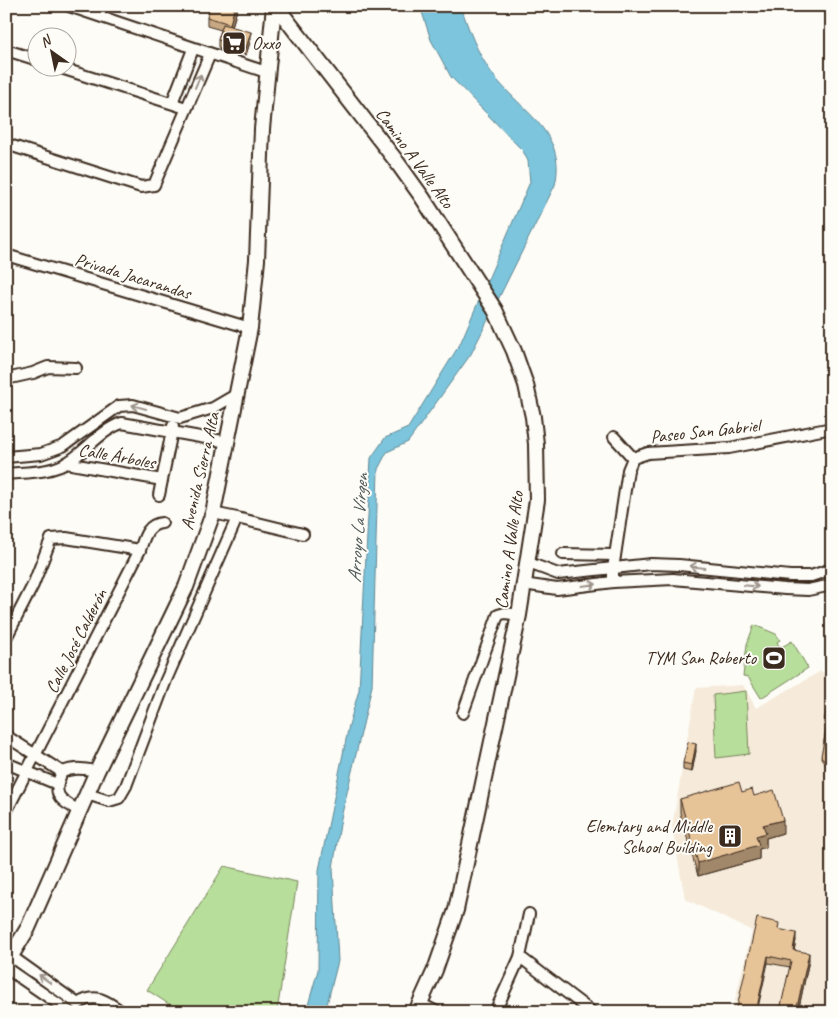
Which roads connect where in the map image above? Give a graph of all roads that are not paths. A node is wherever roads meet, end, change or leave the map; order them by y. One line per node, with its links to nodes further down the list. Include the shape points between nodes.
1 (69, 6): 3 (street)
2 (275, 6): 7 (street, Avenida Sierra Alta); 37 (street, Camino A Valle Alto, via 422,197 495,310 514,350 526,385 536,444 537,500)
3 (193, 49): 5 (street); 9 (street)
4 (6, 50): 6 (street)
5 (210, 54): 7 (street); 10 (street, one-way to 5)
6 (28, 57)
7 (269, 72): 13 (street, Avenida Sierra Alta, via 262,129 261,193)
8 (78, 73): 9 (street)
9 (172, 103): 10 (street)
10 (186, 108): 11 (street, via 158,179 148,187)
11 (6, 144)
12 (6, 255): 13 (street, Privada Jacarandas)
13 (250, 328): 16 (street, Avenida Sierra Alta)
14 (76, 368): 15 (street, via 56,366)
15 (6, 379)
16 (237, 394): 18 (street, via 200,413); 23 (street, Avenida Sierra Alta)
17 (102, 417): 18 (street, one-way to 17, via 133,405 119,406); 19 (street); 25 (street, via 80,436 58,448)
18 (175, 418): 21 (street)
19 (111, 428): 21 (street, via 130,422); 26 (street)
20 (832, 428): 24 (street, Paseo San Gabriel, via 729,448 648,453)
21 (172, 431): 23 (street); 28 (street)
22 (614, 437): 24 (street)
23 (228, 442): 30 (street, Avenida Sierra Alta)
24 (633, 458): 36 (street, Paseo San Gabriel, via 628,470)
25 (7, 460)
26 (66, 463): 27 (street, via 44,470); 28 (street, Calle Árboles)
27 (6, 474)
28 (162, 480): 29 (street)
29 (159, 495)
30 (213, 513): 31 (street); 53 (street, Avenida Sierra Alta, via 186,586)
31 (237, 518): 33 (street); 57 (street, via 166,680 126,786 119,798 109,801)
32 (157, 524): 34 (street, Calle José Calderón, via 147,531)
33 (303, 534)
34 (140, 550): 48 (street, via 66,538 48,541 33,585); 51 (street, Calle José Calderón)
35 (563, 554): 36 (street)
36 (615, 555): 38 (street, Paseo San Gabriel)
37 (526, 562): 41 (street); 44 (street, Camino A Valle Alto)
38 (613, 568): 39 (street, one-way to 38, via 651,564); 41 (street); 42 (street, Paseo San Gabriel)
39 (715, 569): 40 (street, via 790,576 810,576); 43 (street)
40 (828, 571): 45 (street)
41 (558, 574): 46 (street)
42 (613, 582): 43 (street, via 674,579); 46 (street, one-way to 42)
43 (713, 583): 45 (street, one-way to 45, via 785,589)
44 (523, 584): 46 (street); 47 (street, Camino A Valle Alto)
45 (829, 586)
46 (557, 589)
47 (519, 615): 49 (street, via 498,615); 64 (street, Camino A Valle Alto, via 456,910)
48 (6, 638)
49 (464, 713)
50 (6, 736): 51 (street)
51 (37, 755): 54 (street); 55 (street, Calle José Calderón)
52 (6, 764): 55 (street)
53 (96, 771): 54 (street, via 80,768); 57 (street, Avenida Sierra Alta)
54 (62, 772): 56 (street)
55 (27, 773): 56 (street); 59 (street, Calle José Calderón)
56 (57, 784): 58 (street, via 61,799)
57 (87, 794): 58 (street, Avenida Sierra Alta)
58 (80, 811): 62 (street, Avenida Sierra Alta, via 28,928)
59 (6, 812)
60 (529, 914): 61 (street)
61 (520, 957): 68 (street); 69 (street)
62 (8, 962): 63 (street, one-way to 62); 65 (street)
63 (77, 1008): 66 (street, via 95,997)
64 (418, 1008): 67 (street)
65 (70, 1012)
66 (122, 1012)
67 (437, 1012)
68 (495, 1012)
69 (592, 1012)

